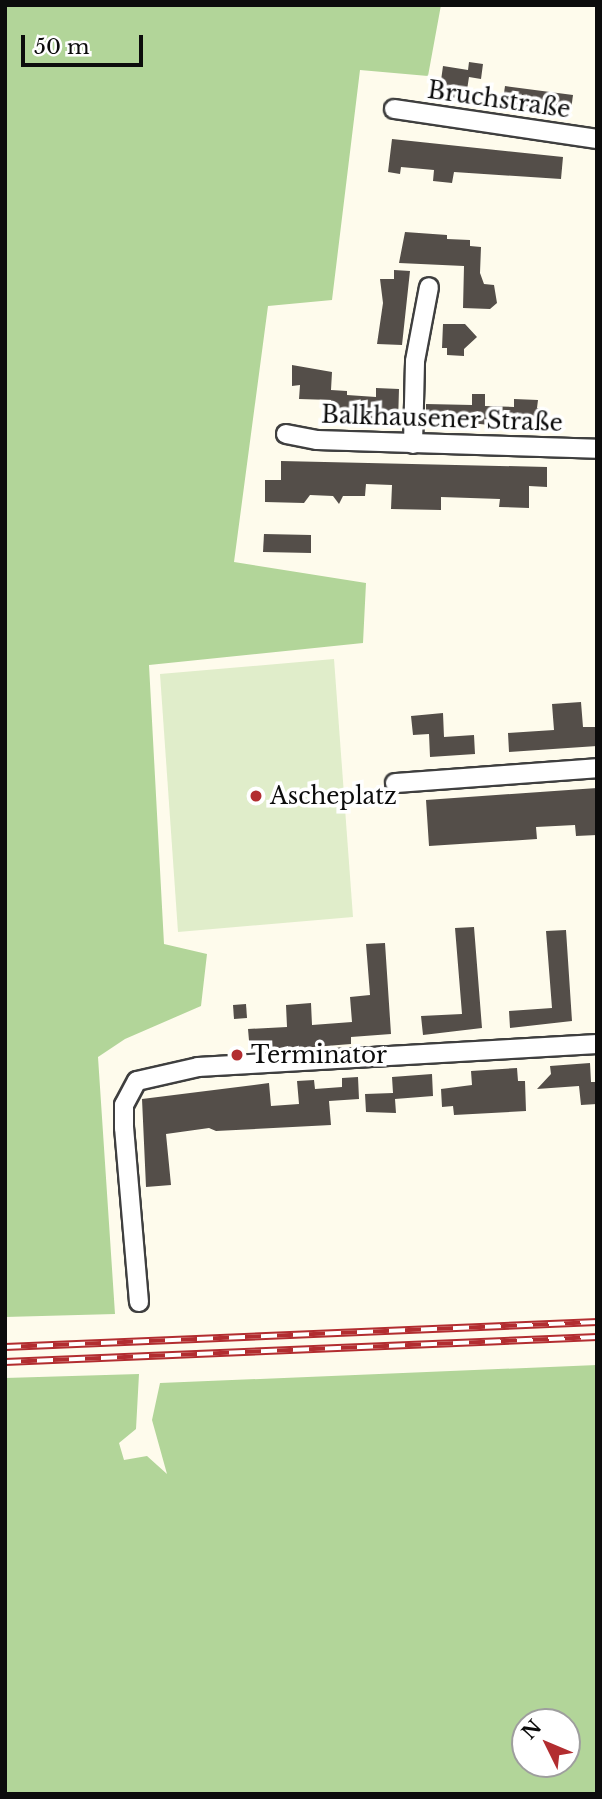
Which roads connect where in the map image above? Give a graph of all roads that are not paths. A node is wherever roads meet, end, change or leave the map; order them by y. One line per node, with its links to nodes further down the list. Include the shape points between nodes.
1 (394, 110): 2 (street, Bruchstraße)
2 (597, 139)
3 (429, 288): 5 (street, via 415,361)
4 (286, 434): 5 (street, Balkhausener Straße)
5 (413, 444): 6 (street, Balkhausener Straße)
6 (597, 449)
7 (597, 768): 8 (street)
8 (395, 783)
9 (597, 1044): 10 (street, via 198,1068 137,1081 124,1105 124,1128)
10 (139, 1302)

